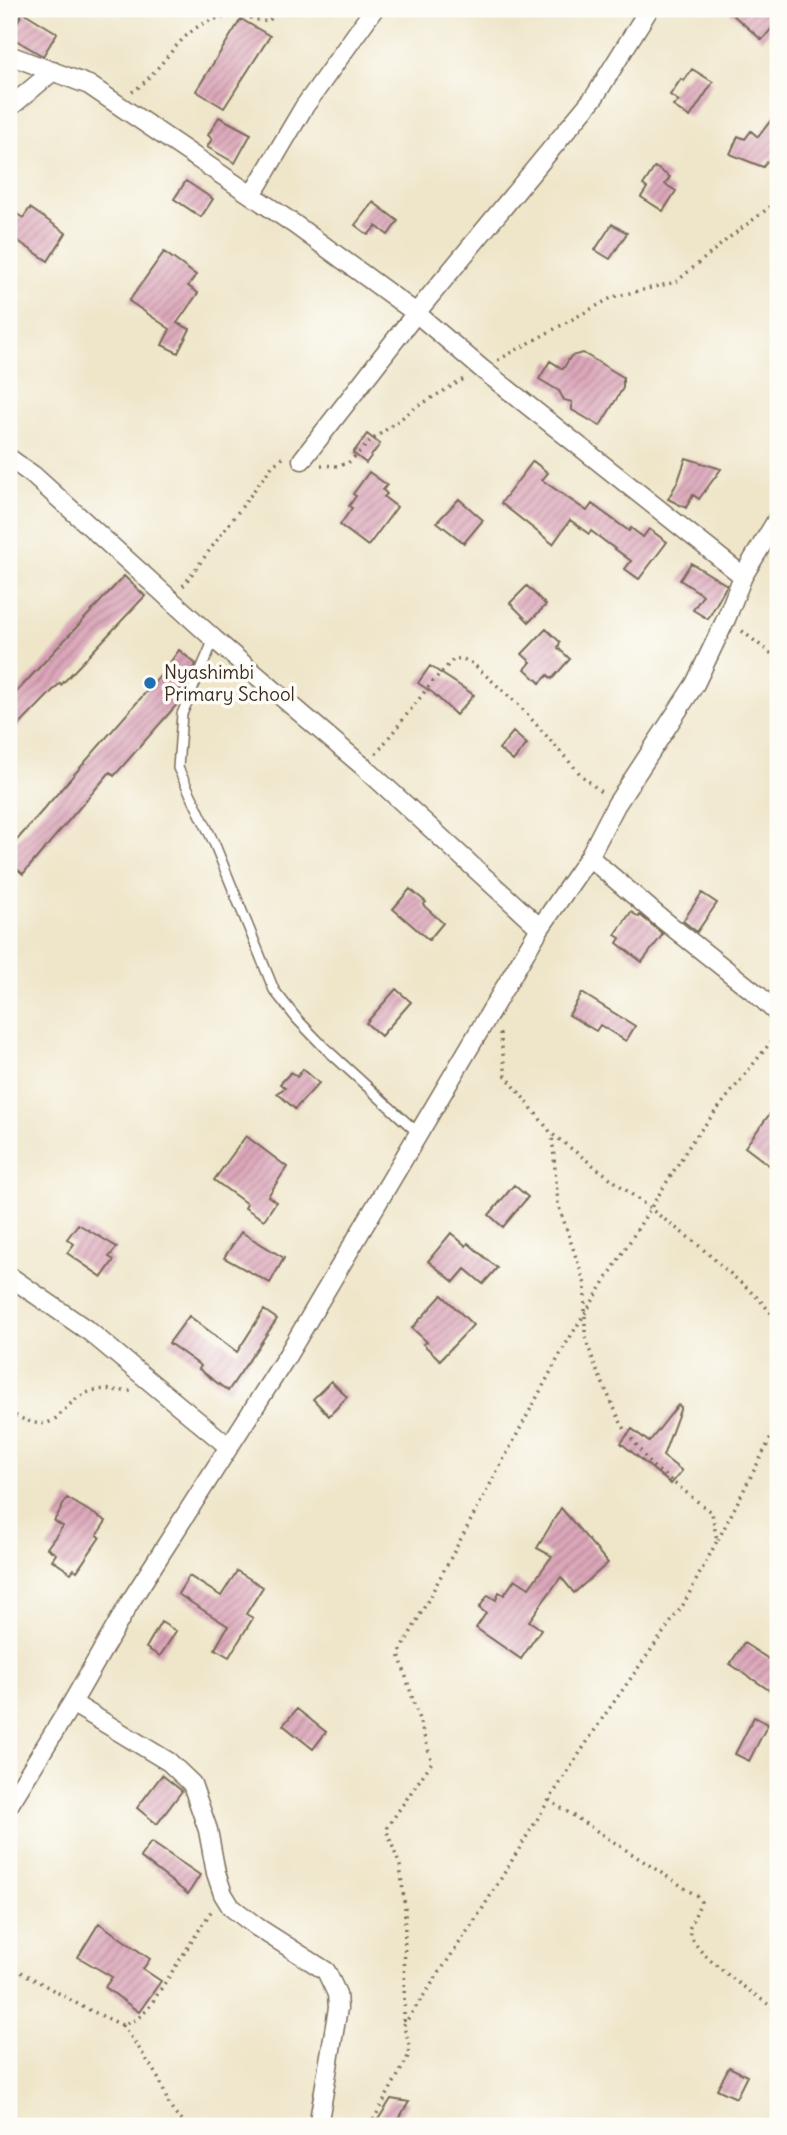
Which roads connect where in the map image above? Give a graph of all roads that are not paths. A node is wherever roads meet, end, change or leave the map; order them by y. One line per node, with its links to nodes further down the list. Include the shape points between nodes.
1 (374, 9): 6 (street, via 304,107)
2 (649, 9): 7 (street, via 595,96)
3 (9, 55): 4 (street)
4 (53, 71): 5 (street); 6 (street, via 89,85)
5 (9, 108)
6 (252, 195): 7 (street)
7 (416, 313): 9 (street); 11 (street)
8 (9, 458): 12 (street)
9 (302, 460)
10 (778, 518): 11 (street)
11 (743, 576): 13 (street, via 695,684 616,805)
12 (214, 639): 14 (street, via 365,768); 16 (lane, via 182,714 178,768 274,990 324,1047)
13 (589, 857): 14 (street); 15 (street)
14 (540, 929): 16 (street)
15 (778, 1014)
16 (419, 1134): 18 (street)
17 (9, 1276): 18 (street, via 90,1332)
18 (229, 1447): 19 (street)
19 (72, 1703): 20 (street); 21 (street, via 169,1762 192,1784 216,1873 231,1908 326,1971 334,1983 338,2008)
20 (9, 1805)
21 (318, 2126)

